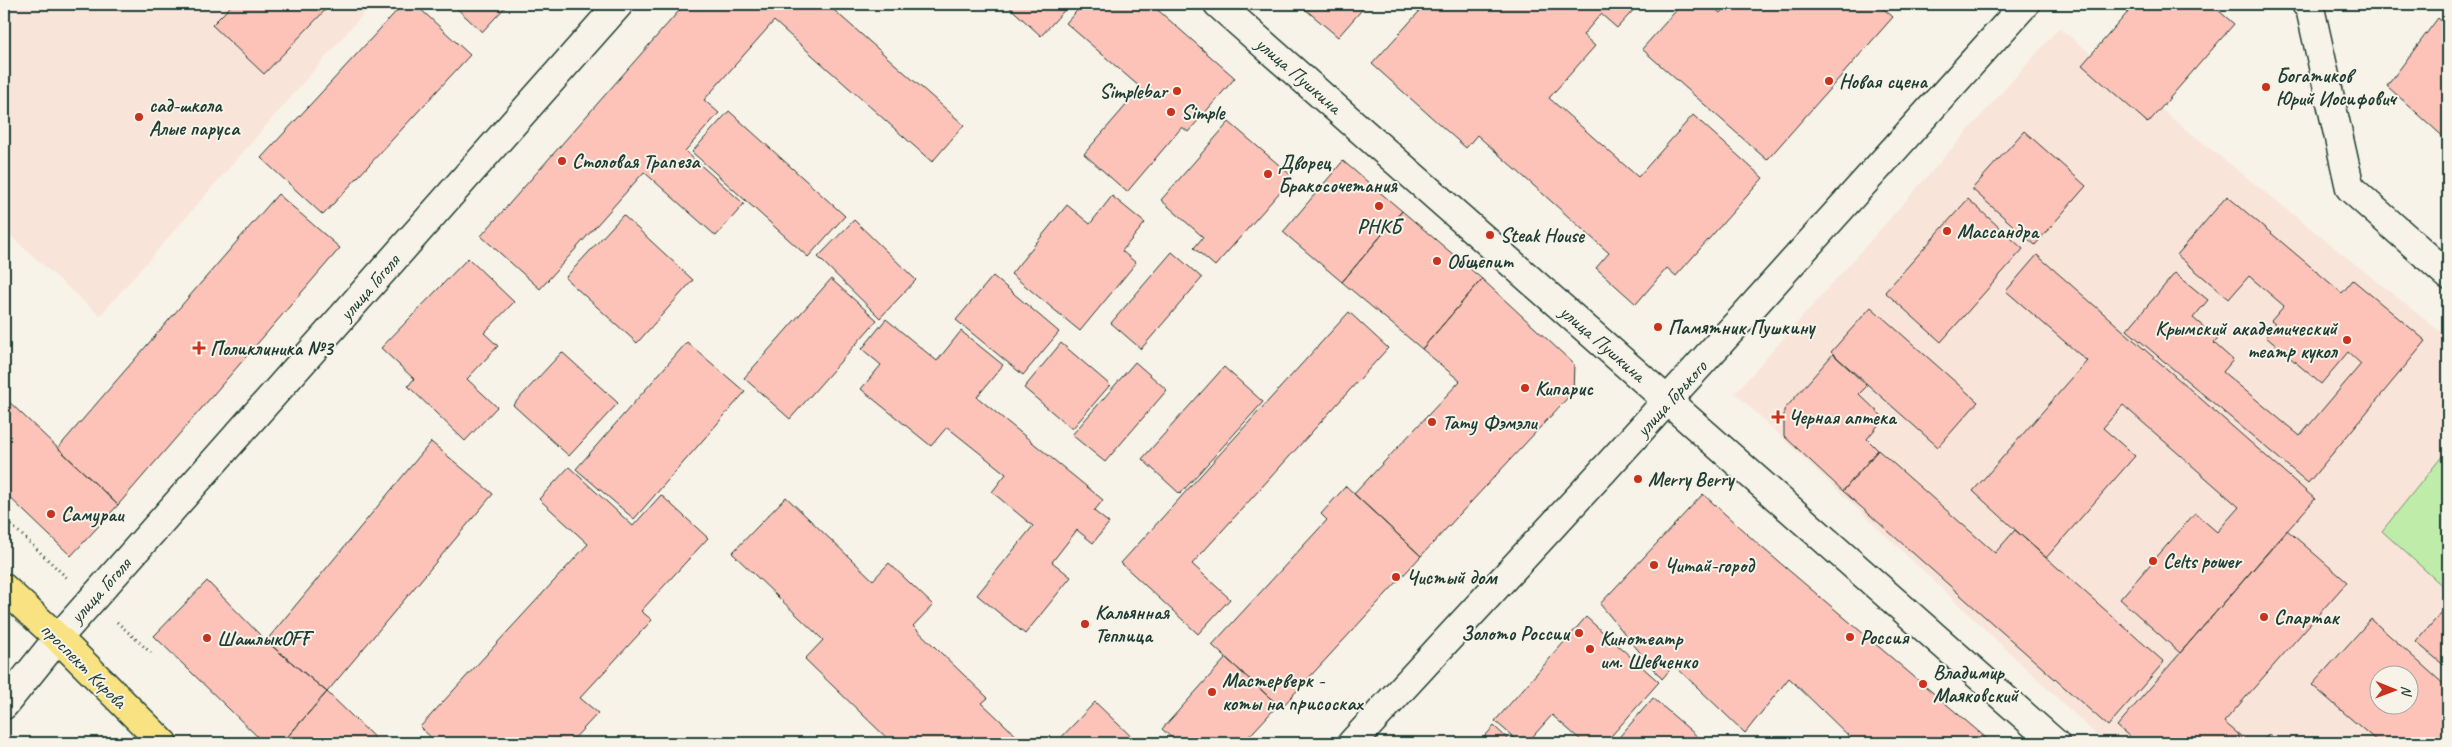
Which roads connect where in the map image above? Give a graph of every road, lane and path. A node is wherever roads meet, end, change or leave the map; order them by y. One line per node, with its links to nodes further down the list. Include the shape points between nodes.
1 (619, 4): 11 (street, улица Гоголя)
2 (1218, 4): 6 (street, улица Пушкина)
3 (2026, 4): 6 (street, улица Горького)
4 (2306, 4): 5 (street, via 2310,8 2350,188)
5 (2448, 275)
6 (1669, 401): 17 (street, улица Горького); 18 (street, улица Пушкина)
7 (4, 518): 8 (path)
8 (73, 583)
9 (4, 588): 11 (main road, проспект Кирова)
10 (111, 616): 12 (path)
11 (58, 638): 13 (street, улица Гоголя); 16 (main road, проспект Кирова)
12 (151, 653)
13 (4, 705)
14 (32, 743): 15 (path)
15 (59, 743)
16 (163, 743)
17 (1352, 743)
18 (2055, 743)

